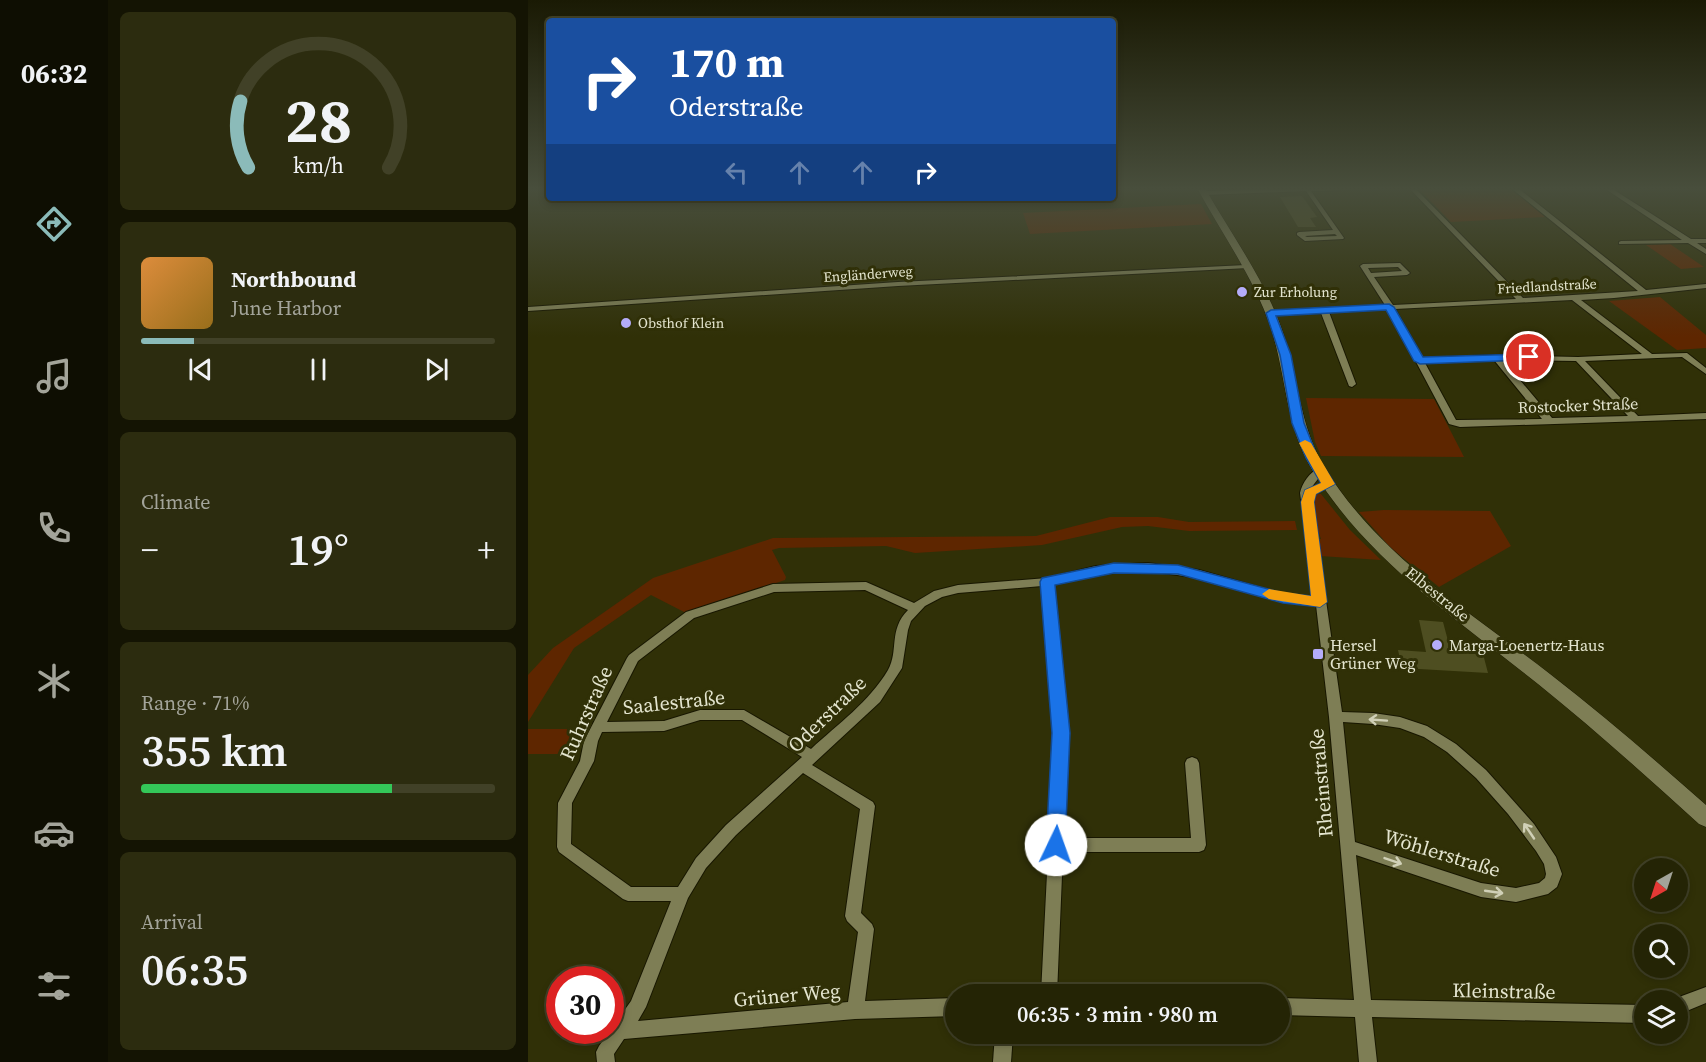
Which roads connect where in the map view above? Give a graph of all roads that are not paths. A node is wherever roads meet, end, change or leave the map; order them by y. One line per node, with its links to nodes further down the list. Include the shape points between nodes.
1 (1230, 238): 11 (main road, Elbestraße)
2 (1303, 238): 3 (street)
3 (1341, 238)
4 (1460, 238): 16 (street)
5 (1576, 238): 14 (street)
6 (1682, 238): 8 (street)
7 (1706, 241): 8 (street)
8 (1689, 242): 9 (street); 10 (street)
9 (1621, 243)
10 (1706, 252)
11 (1246, 267): 18 (street, Engländerweg, via 898,284); 20 (main road, Elbestraße)
12 (1368, 275): 12 (street, via 1362,267 1400,265 1407,273); 17 (street)
13 (1706, 286): 14 (street, Friedlandstraße)
14 (1645, 293): 15 (street, Friedlandstraße)
15 (1574, 298): 16 (street, Friedlandstraße); 21 (street)
16 (1522, 301): 17 (street, Friedlandstraße)
17 (1389, 307): 19 (street, Friedlandstraße); 24 (street)
18 (528, 309)
19 (1324, 310): 20 (street, Friedlandstraße); 26 (street)
20 (1271, 313): 30 (main road, Elbestraße, via 1285,355 1298,423)
21 (1650, 356): 23 (street); 25 (street, via 1684,356)
22 (1496, 357): 23 (street); 24 (street); 29 (street)
23 (1578, 359): 28 (street)
24 (1420, 361): 29 (street, Rostocker Straße, via 1452,422)
25 (1706, 372)
26 (1352, 384)
27 (1706, 416): 28 (street, Rostocker Straße)
28 (1635, 418): 29 (street, Rostocker Straße)
29 (1549, 421)
30 (1324, 478): 31 (street, via 1310,492); 31 (street, Rheinstraße, via 1305,488); 39 (main road, Elbestraße, via 1383,548 1629,749)
31 (1307, 502): 33 (street, Rheinstraße)
32 (1047, 582): 33 (street, via 1096,570 1168,569 1283,598); 34 (street, via 943,592); 40 (street, via 1061,733)
33 (1320, 602): 35 (street, Rheinstraße)
34 (915, 608): 36 (street, Ruhrstraße, via 866,586 773,588 690,615 633,658); 37 (street, Oderstraße, via 902,630 896,668 875,699)
35 (1336, 717): 41 (street, Rheinstraße); 41 (street, Wöhlerstraße, one-way to 35, via 1481,890 1516,895 1543,889 1552,882 1554,872 1518,815 1476,768 1436,736 1392,721)
36 (599, 727): 37 (street, Saalestraße, via 664,726 700,715 744,715); 42 (street, Ruhrstraße, via 566,802 564,847 628,894)
37 (807, 762): 42 (street, Oderstraße, via 731,830 701,863); 49 (street, Saalestraße, via 868,806 853,916 866,929)
38 (1192, 763): 40 (street, via 1199,845)
39 (1706, 818)
40 (1056, 845): 43 (street)
41 (1348, 846): 48 (street, Rheinstraße)
42 (682, 894): 51 (street, Oderstraße, via 638,1007)
43 (1049, 984)
44 (1706, 995): 45 (street)
45 (1688, 1002)
46 (945, 1007): 49 (street, Grüner Weg)
47 (1290, 1007): 48 (street)
48 (1362, 1008): 50 (street, Kleinstraße); 57 (street, Rheinstraße)
49 (855, 1010): 52 (street, Grüner Weg)
50 (1634, 1014)
51 (624, 1028)
52 (624, 1031)
53 (611, 1044): 55 (street, Oderstraße, via 605,1052)
54 (1003, 1044): 56 (street)
55 (606, 1062)
56 (1002, 1062)
57 (1368, 1062)

